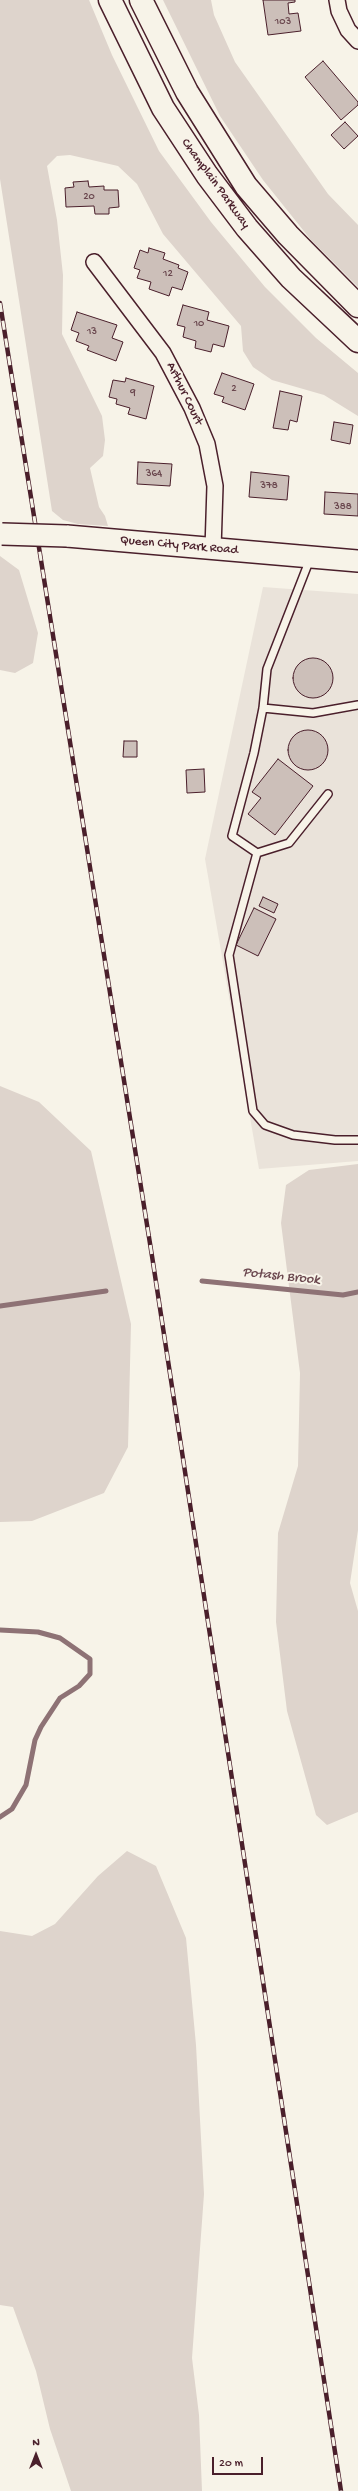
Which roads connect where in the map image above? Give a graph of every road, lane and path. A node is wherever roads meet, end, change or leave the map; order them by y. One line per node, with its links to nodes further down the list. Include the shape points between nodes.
1 (110, 0): 7 (main road, Champlain Parkway, via 163,108 212,181 247,228 291,278)
2 (140, 0): 6 (main road, Champlain Parkway, via 187,92 233,167 288,235)
3 (337, 0): 4 (street, via 348,30)
4 (358, 41)
5 (94, 262): 9 (street, Arthur Court, via 163,353 208,444 215,486)
6 (358, 306)
7 (358, 340)
8 (1, 534): 9 (street, Queen City Park Road, bridge, via 67,536)
9 (213, 549): 10 (street, Queen City Park Road)
10 (310, 557): 11 (street, Queen City Park Road); 13 (lane, via 267,669)
11 (358, 561)
12 (358, 705): 13 (lane, via 313,713)
13 (263, 708): 15 (lane, via 232,836)
14 (328, 794): 15 (lane, via 289,843)
15 (257, 853): 16 (lane, via 229,955 253,1111 265,1125 294,1135)
16 (358, 1140)

